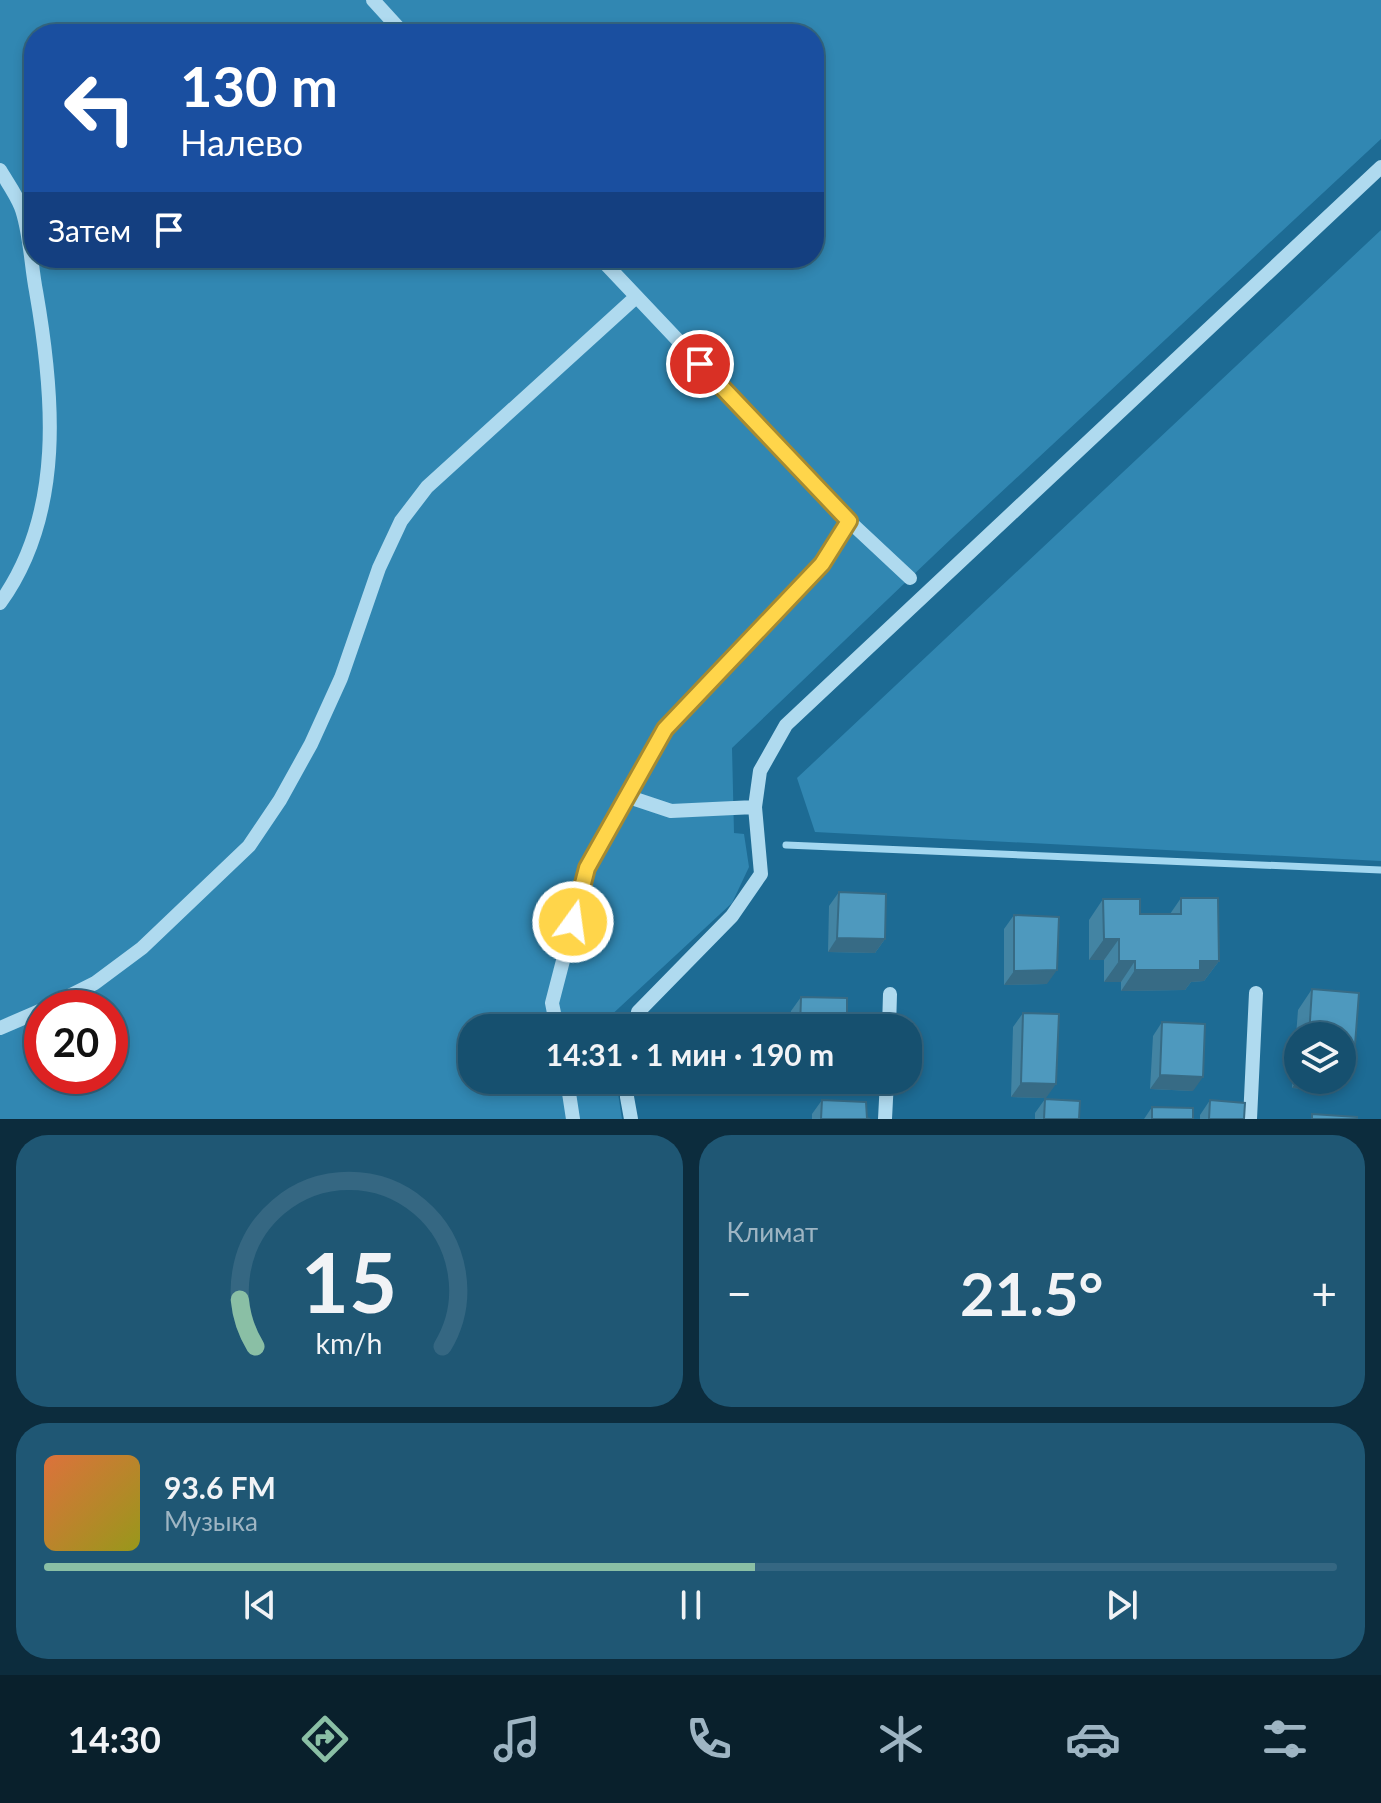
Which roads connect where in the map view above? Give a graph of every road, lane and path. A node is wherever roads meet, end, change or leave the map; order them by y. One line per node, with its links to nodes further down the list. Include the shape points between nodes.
1 (373, 0): 2 (street)
2 (395, 24)
3 (1381, 167): 13 (street, via 786,725 760,771)
4 (0, 170): 5 (street, via 21,208)
5 (24, 225)
6 (31, 268): 11 (street, via 52,422 31,548)
7 (609, 268): 8 (street)
8 (636, 297): 9 (street); 14 (street, via 427,487 401,521 379,568 341,678 311,744 249,846 142,948)
9 (849, 521): 10 (street); 12 (street, via 822,564 665,729)
10 (910, 578)
11 (0, 603)
12 (626, 796): 13 (street, via 671,811); 17 (street, via 587,868 552,1003)
13 (755, 807): 18 (street, via 761,874 732,916)
14 (81, 990)
15 (1256, 993): 28 (street)
16 (890, 994): 19 (street)
17 (554, 1014)
18 (638, 1014)
19 (889, 1014)
20 (24, 1018): 21 (street)
21 (0, 1028)
22 (569, 1094): 25 (street)
23 (627, 1094): 26 (street)
24 (886, 1094): 27 (street)
25 (573, 1119)
26 (631, 1119)
27 (885, 1119)
28 (1250, 1119)

